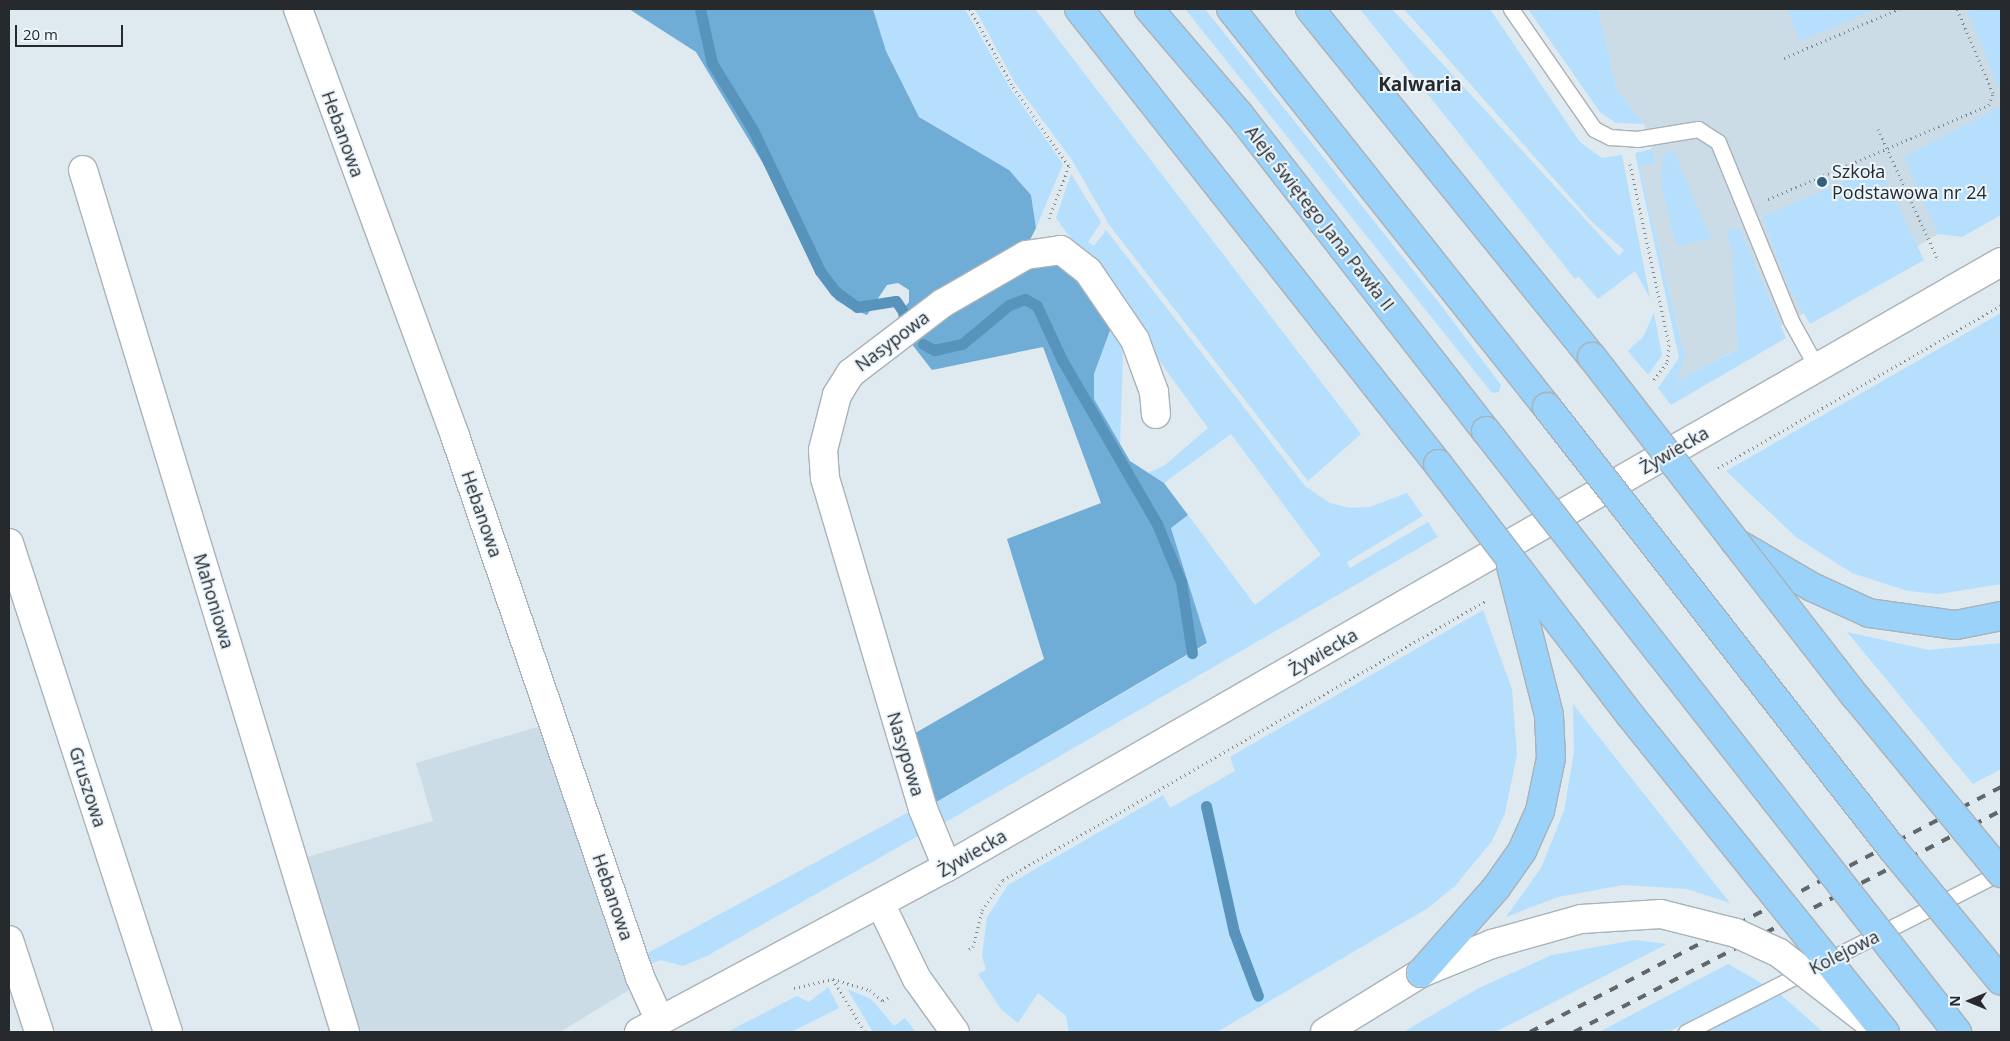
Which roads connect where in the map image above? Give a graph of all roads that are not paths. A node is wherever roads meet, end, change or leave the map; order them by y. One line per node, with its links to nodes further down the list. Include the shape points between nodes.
1 (298, 9): 21 (street, Hebanowa, via 455,436 640,977)
2 (1079, 9): 13 (highway, bridge)
3 (1149, 9): 29 (highway, Aleje świętego Jana Pawła II, bridge, via 1239,114)
4 (1231, 9): 20 (highway, bridge, via 1891,847)
5 (1310, 9): 11 (highway, bridge, via 1592,357)
6 (1511, 9): 9 (lane, via 1582,116 1610,138 1625,139 1687,129 1709,132 1718,142 1791,321)
7 (83, 170): 24 (street, Mahoniowa)
8 (2001, 262): 9 (street, Żywiecka)
9 (1817, 368): 15 (street, Żywiecka)
10 (1156, 414): 15 (street, Nasypowa, via 1154,392 1135,340 1088,271 1061,250 1042,250 943,303 851,373 838,396 823,450 825,478 923,809)
11 (1731, 540): 14 (highway, bridge, via 1812,587 1869,613 1956,625); 16 (highway, bridge)
12 (9, 543): 23 (street, Gruszowa)
13 (1506, 550): 19 (highway, bridge, via 1549,715 1549,767 1540,810 1522,851 1496,888); 28 (highway, bridge, via 1630,715)
14 (2001, 616)
15 (947, 867): 17 (street, Żywiecka)
16 (2001, 873): 27 (lane, Kolejowa)
17 (881, 905): 21 (street, Żywiecka); 25 (street, via 917,980)
18 (9, 940): 22 (street)
19 (1421, 973): 26 (street); 28 (street, bridge, via 1492,944 1581,919 1661,914 1736,933 1779,953)
20 (2001, 981)
21 (650, 1027)
22 (38, 1032)
23 (168, 1032)
24 (345, 1032)
25 (955, 1032)
26 (1325, 1032)
27 (1686, 1032)
28 (1883, 1032)
29 (1957, 1032)

